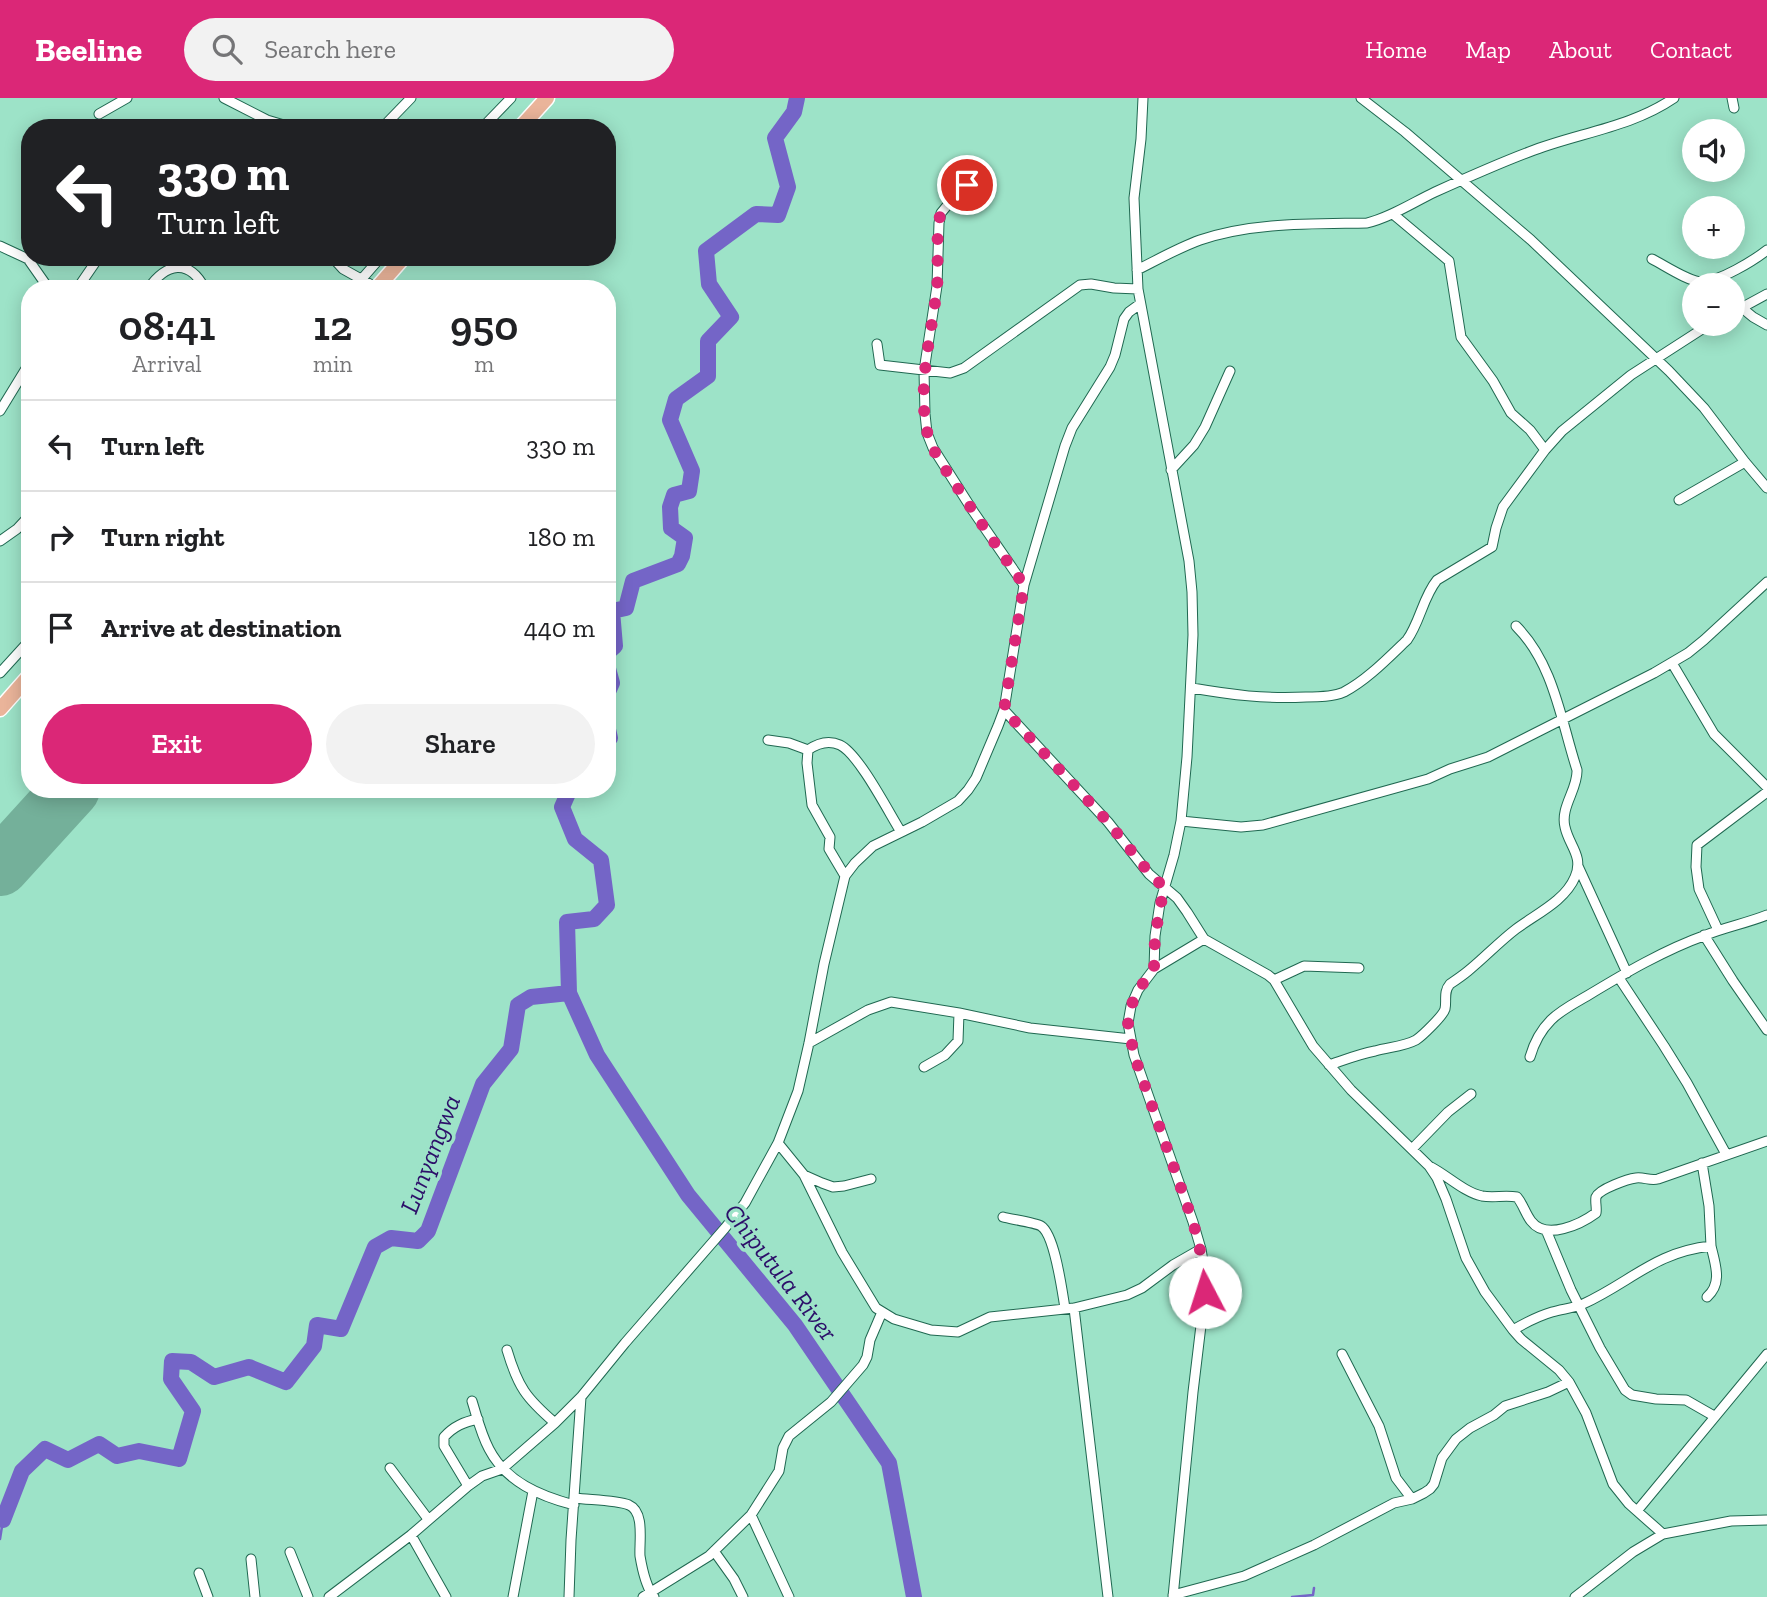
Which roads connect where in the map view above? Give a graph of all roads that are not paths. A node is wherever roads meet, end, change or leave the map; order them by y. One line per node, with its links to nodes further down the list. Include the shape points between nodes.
1 (127, 98): 9 (street)
2 (224, 98): 10 (street)
3 (411, 98): 11 (street)
4 (511, 98): 12 (street)
5 (1143, 98): 24 (street, via 1135,198)
6 (1361, 98): 15 (street)
7 (1674, 98): 15 (street, via 1630,120 1537,149)
8 (543, 99): 13 (highway)
9 (99, 114)
10 (265, 119)
11 (391, 119)
12 (491, 119)
13 (527, 119)
14 (981, 174): 40 (street, via 941,213 937,286)
15 (1462, 181): 16 (street); 39 (street)
16 (1393, 214): 24 (street, via 1367,223 1273,226 1228,233 1201,240); 44 (street, via 1449,261 1461,337 1511,413)
17 (0, 246): 19 (street)
18 (1767, 250): 25 (street)
19 (21, 256)
20 (1651, 259): 26 (street)
21 (340, 266): 27 (street)
22 (373, 266): 27 (street)
23 (396, 266): 30 (highway)
24 (1137, 270): 31 (street)
25 (1728, 273)
26 (1682, 274)
27 (361, 279)
28 (154, 280): 29 (street, via 181,267)
29 (200, 280)
30 (383, 280)
31 (1138, 289): 33 (street); 40 (street, via 1080,285 958,371)
32 (1767, 294): 34 (street)
33 (1140, 304): 46 (street); 52 (street, via 1124,319 1110,367 1069,437)
34 (1745, 306)
35 (1745, 311): 36 (street)
36 (1767, 325)
37 (1691, 336): 39 (street)
38 (877, 344): 40 (street, via 880,366)
39 (1655, 358): 44 (street, via 1562,431); 45 (street, via 1704,408)
40 (924, 371): 52 (street, via 927,433 933,448)
41 (1230, 371): 46 (street, via 1205,427)
42 (21, 377): 43 (street)
43 (0, 411)
44 (1545, 450): 58 (street, via 1503,507 1492,547 1437,580 1407,640 1356,684 1340,693 1288,698 1254,698)
45 (1745, 462): 47 (street); 48 (street)
46 (1171, 470): 58 (street, via 1192,592)
47 (1767, 488)
48 (1679, 500)
49 (21, 524): 50 (street)
50 (0, 541)
51 (1767, 582): 55 (street, via 1723,625)
52 (1024, 585): 60 (street)
53 (1516, 626): 61 (street, via 1549,677)
54 (21, 650): 56 (street)
55 (1672, 663): 61 (street); 64 (street, via 1714,734)
56 (0, 673)
57 (21, 684): 59 (highway)
58 (1192, 688): 65 (street)
59 (1, 705)
60 (1004, 710): 66 (street, via 968,790 958,801); 69 (street)
61 (1562, 719): 65 (street, via 1488,757 1428,779 1263,825); 67 (street, via 1577,770 1564,826)
62 (768, 740): 63 (street)
63 (808, 750): 66 (street, via 830,742 847,749); 68 (street, via 812,805)
64 (1767, 790): 71 (street, via 1697,845 1699,889)
65 (1181, 821): 69 (street)
66 (901, 832): 68 (street, via 873,846)
67 (1578, 866): 76 (street); 83 (street, via 1561,898 1449,985 1443,1014 1421,1036)
68 (845, 876): 81 (street)
69 (1164, 887): 73 (street, via 1177,898); 75 (street)
70 (1767, 915): 71 (street)
71 (1718, 930): 72 (street)
72 (1704, 935): 76 (street); 79 (street)
73 (1203, 939): 75 (street); 77 (street)
74 (1359, 968): 77 (street, via 1304,966)
75 (1154, 969): 80 (street, via 1131,1006)
76 (1623, 975): 82 (street, via 1553,1018); 89 (street)
77 (1274, 980): 83 (street)
78 (959, 1013): 80 (street, via 1030,1028); 81 (street, via 891,1002 867,1010); 84 (street, via 958,1041)
79 (1767, 1030)
80 (1131, 1039): 97 (street)
81 (809, 1043): 87 (street, via 798,1091)
82 (1530, 1057)
83 (1329, 1065): 88 (street)
84 (924, 1067)
85 (1471, 1094): 88 (street)
86 (1767, 1141): 89 (street)
87 (778, 1143): 92 (street); 107 (street, via 738,1211)
88 (1412, 1149): 91 (street)
89 (1726, 1154): 90 (street)
90 (1702, 1163): 95 (street, via 1652,1181 1634,1178 1602,1191 1597,1194 1598,1209 1593,1216 1573,1226); 96 (street)
91 (1429, 1166): 95 (street, via 1480,1196 1517,1197 1530,1220); 102 (street, via 1466,1258)
92 (804, 1175): 93 (street, via 833,1187); 101 (street, via 842,1252)
93 (871, 1179)
94 (1003, 1217): 100 (street, via 1040,1225 1047,1233)
95 (1546, 1230): 99 (street)
96 (1711, 1246): 98 (street, via 1717,1280); 99 (street, via 1660,1259)
97 (1201, 1249): 100 (street, via 1127,1295); 129 (street, via 1205,1292)
98 (1707, 1297)
99 (1580, 1306): 102 (street, via 1543,1314); 109 (street, via 1625,1390 1632,1395 1686,1401)
100 (1070, 1308): 101 (street, via 990,1317 958,1332 930,1330); 139 (street)
101 (882, 1312): 119 (street, via 863,1365 831,1402 789,1437 779,1471)
102 (1513, 1330): 106 (street)
103 (507, 1350): 111 (street, via 523,1391)
104 (1342, 1354): 116 (street, via 1379,1426 1396,1478)
105 (1767, 1354): 109 (street)
106 (1569, 1382): 116 (street, via 1506,1405 1470,1428 1447,1449 1430,1489); 118 (street, via 1613,1484)
107 (581, 1397): 111 (street); 117 (street)
108 (472, 1401): 110 (street)
109 (1714, 1416): 118 (street)
110 (478, 1419): 113 (street); 114 (street, via 455,1427 444,1437 444,1446)
111 (555, 1423): 113 (street)
112 (390, 1468): 120 (street)
113 (502, 1469): 114 (street); 115 (street)
114 (468, 1486): 120 (street)
115 (533, 1491): 117 (street); 135 (street)
116 (1412, 1499): 129 (street, via 1394,1503 1244,1576)
117 (575, 1502): 128 (street, via 603,1501 630,1506 636,1512); 136 (street)
118 (1637, 1511): 122 (street)
119 (751, 1515): 124 (street); 138 (street)
120 (428, 1519): 123 (street)
121 (1767, 1520): 122 (street, via 1731,1521)
122 (1663, 1534): 140 (street)
123 (411, 1535): 133 (street); 134 (street)
124 (715, 1551): 128 (street); 137 (street)
125 (290, 1552): 132 (street)
126 (251, 1559): 131 (street)
127 (200, 1573): 130 (street)
128 (649, 1595)
129 (1173, 1596)
130 (208, 1597)
131 (255, 1597)
132 (307, 1597)
133 (329, 1597)
134 (446, 1597)
135 (513, 1597)
136 (569, 1597)
137 (743, 1597)
138 (789, 1597)
139 (1108, 1597)
140 (1575, 1597)

